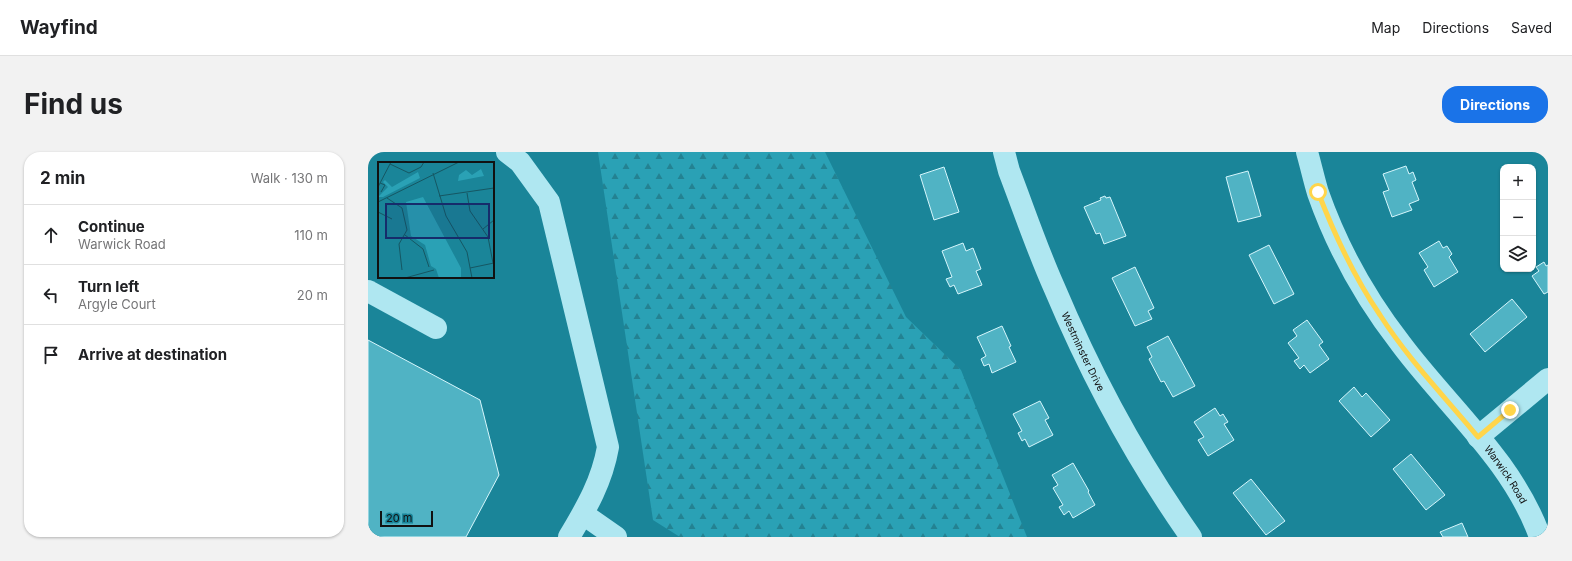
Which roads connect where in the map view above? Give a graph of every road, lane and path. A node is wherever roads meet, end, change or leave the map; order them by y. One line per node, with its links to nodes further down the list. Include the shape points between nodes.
1 (507, 152): 8 (street, via 520,162 549,202 608,447 605,466)
2 (1004, 152): 11 (street, Westminster Drive, via 1054,287 1105,397 1167,503)
3 (1307, 152): 7 (street, Warwick Road, via 1318,192 1333,231 1358,280 1401,345)
4 (368, 291): 5 (street)
5 (436, 328)
6 (1548, 378): 7 (street)
7 (1478, 437): 12 (street, Warwick Road, via 1503,467 1522,498)
8 (583, 514): 9 (street); 10 (street)
9 (569, 537)
10 (616, 537)
11 (1191, 537)
12 (1540, 537)

